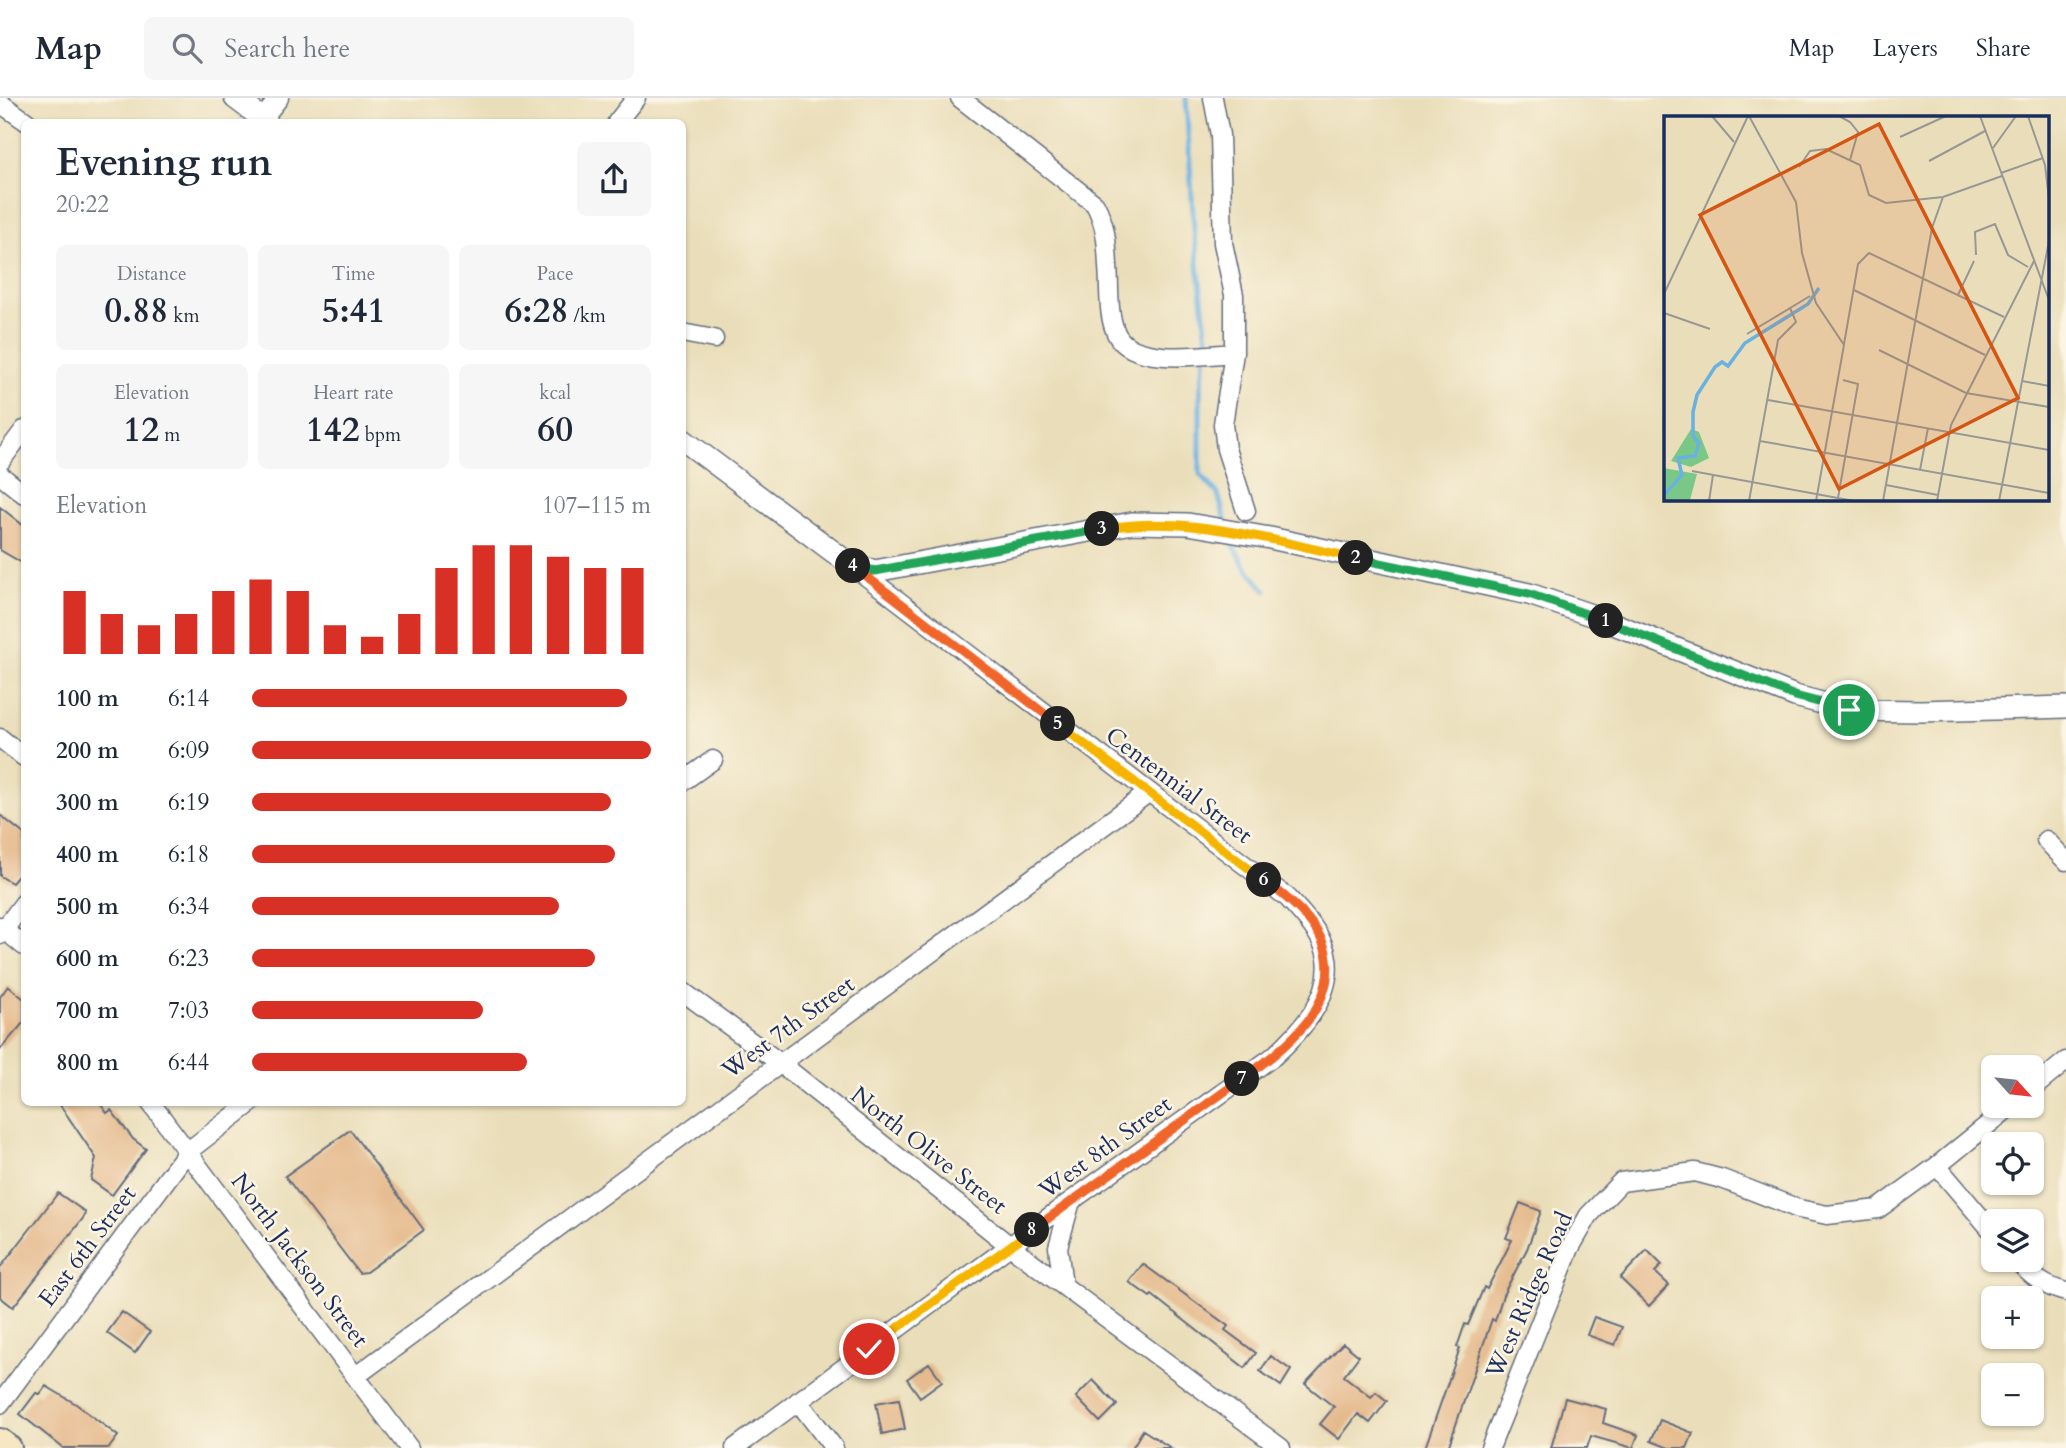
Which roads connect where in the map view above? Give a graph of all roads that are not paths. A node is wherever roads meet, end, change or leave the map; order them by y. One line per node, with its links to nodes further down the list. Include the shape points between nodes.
1 (234, 98): 8 (street)
2 (279, 98): 9 (street)
3 (636, 98): 10 (street)
4 (960, 98): 13 (street, via 1096,204 1104,221 1111,313 1118,337 1132,349 1149,354)
5 (1213, 98): 13 (street, via 1220,135 1223,243 1234,295)
6 (0, 103): 7 (street)
7 (23, 119)
8 (260, 119)
9 (264, 119)
10 (619, 119)
11 (686, 334): 12 (street)
12 (714, 339)
13 (1234, 353): 19 (street, via 1223,424)
14 (21, 434): 16 (street)
15 (686, 442): 20 (street)
16 (0, 462)
17 (0, 475): 18 (street)
18 (21, 492)
19 (1246, 511)
20 (850, 565): 21 (street, via 875,571 1132,523 1188,524 1529,594 1795,696 1849,710); 26 (street, Centennial Street)
21 (2066, 707)
22 (0, 738): 23 (street)
23 (21, 755)
24 (713, 760): 25 (street)
25 (686, 779)
26 (1148, 793): 32 (street, Centennial Street, via 1288,898 1313,926); 35 (street, West 7th Street)
27 (2046, 840): 28 (street)
28 (2066, 861)
29 (21, 907): 30 (street)
30 (1, 930): 31 (street)
31 (21, 944)
32 (1327, 957): 42 (street, West 8th Street, via 1323,992 1301,1030 1274,1056)
33 (686, 994): 35 (street, North Olive Street)
34 (2066, 1060): 36 (street)
35 (780, 1063): 44 (street, North Olive Street); 48 (street, West 7th Street)
36 (2044, 1079)
37 (153, 1106): 40 (street, North Jackson Street)
38 (247, 1106): 40 (street, East 6th Street)
39 (1996, 1118): 41 (street, West Ridge Road)
40 (187, 1152): 48 (street, North Jackson Street); 50 (street, East 6th Street)
41 (1937, 1166): 43 (street); 57 (street, West Ridge Road, via 1878,1209 1827,1215 1695,1172 1621,1182 1597,1206 1570,1248)
42 (1071, 1201): 44 (street, West 8th Street); 46 (street, via 1058,1248)
43 (1981, 1218)
44 (1010, 1246): 46 (street, North Olive Street); 49 (street, West 8th Street)
45 (2027, 1272): 47 (street)
46 (1063, 1285): 56 (street, North Olive Street)
47 (2066, 1292)
48 (356, 1376): 53 (street, North Jackson Street)
49 (798, 1401): 54 (street, West 8th Street); 55 (street)
50 (0, 1404)
51 (0, 1441): 52 (main road)
52 (9, 1448)
53 (409, 1448)
54 (736, 1448)
55 (834, 1448)
56 (1281, 1448)
57 (1490, 1448)

